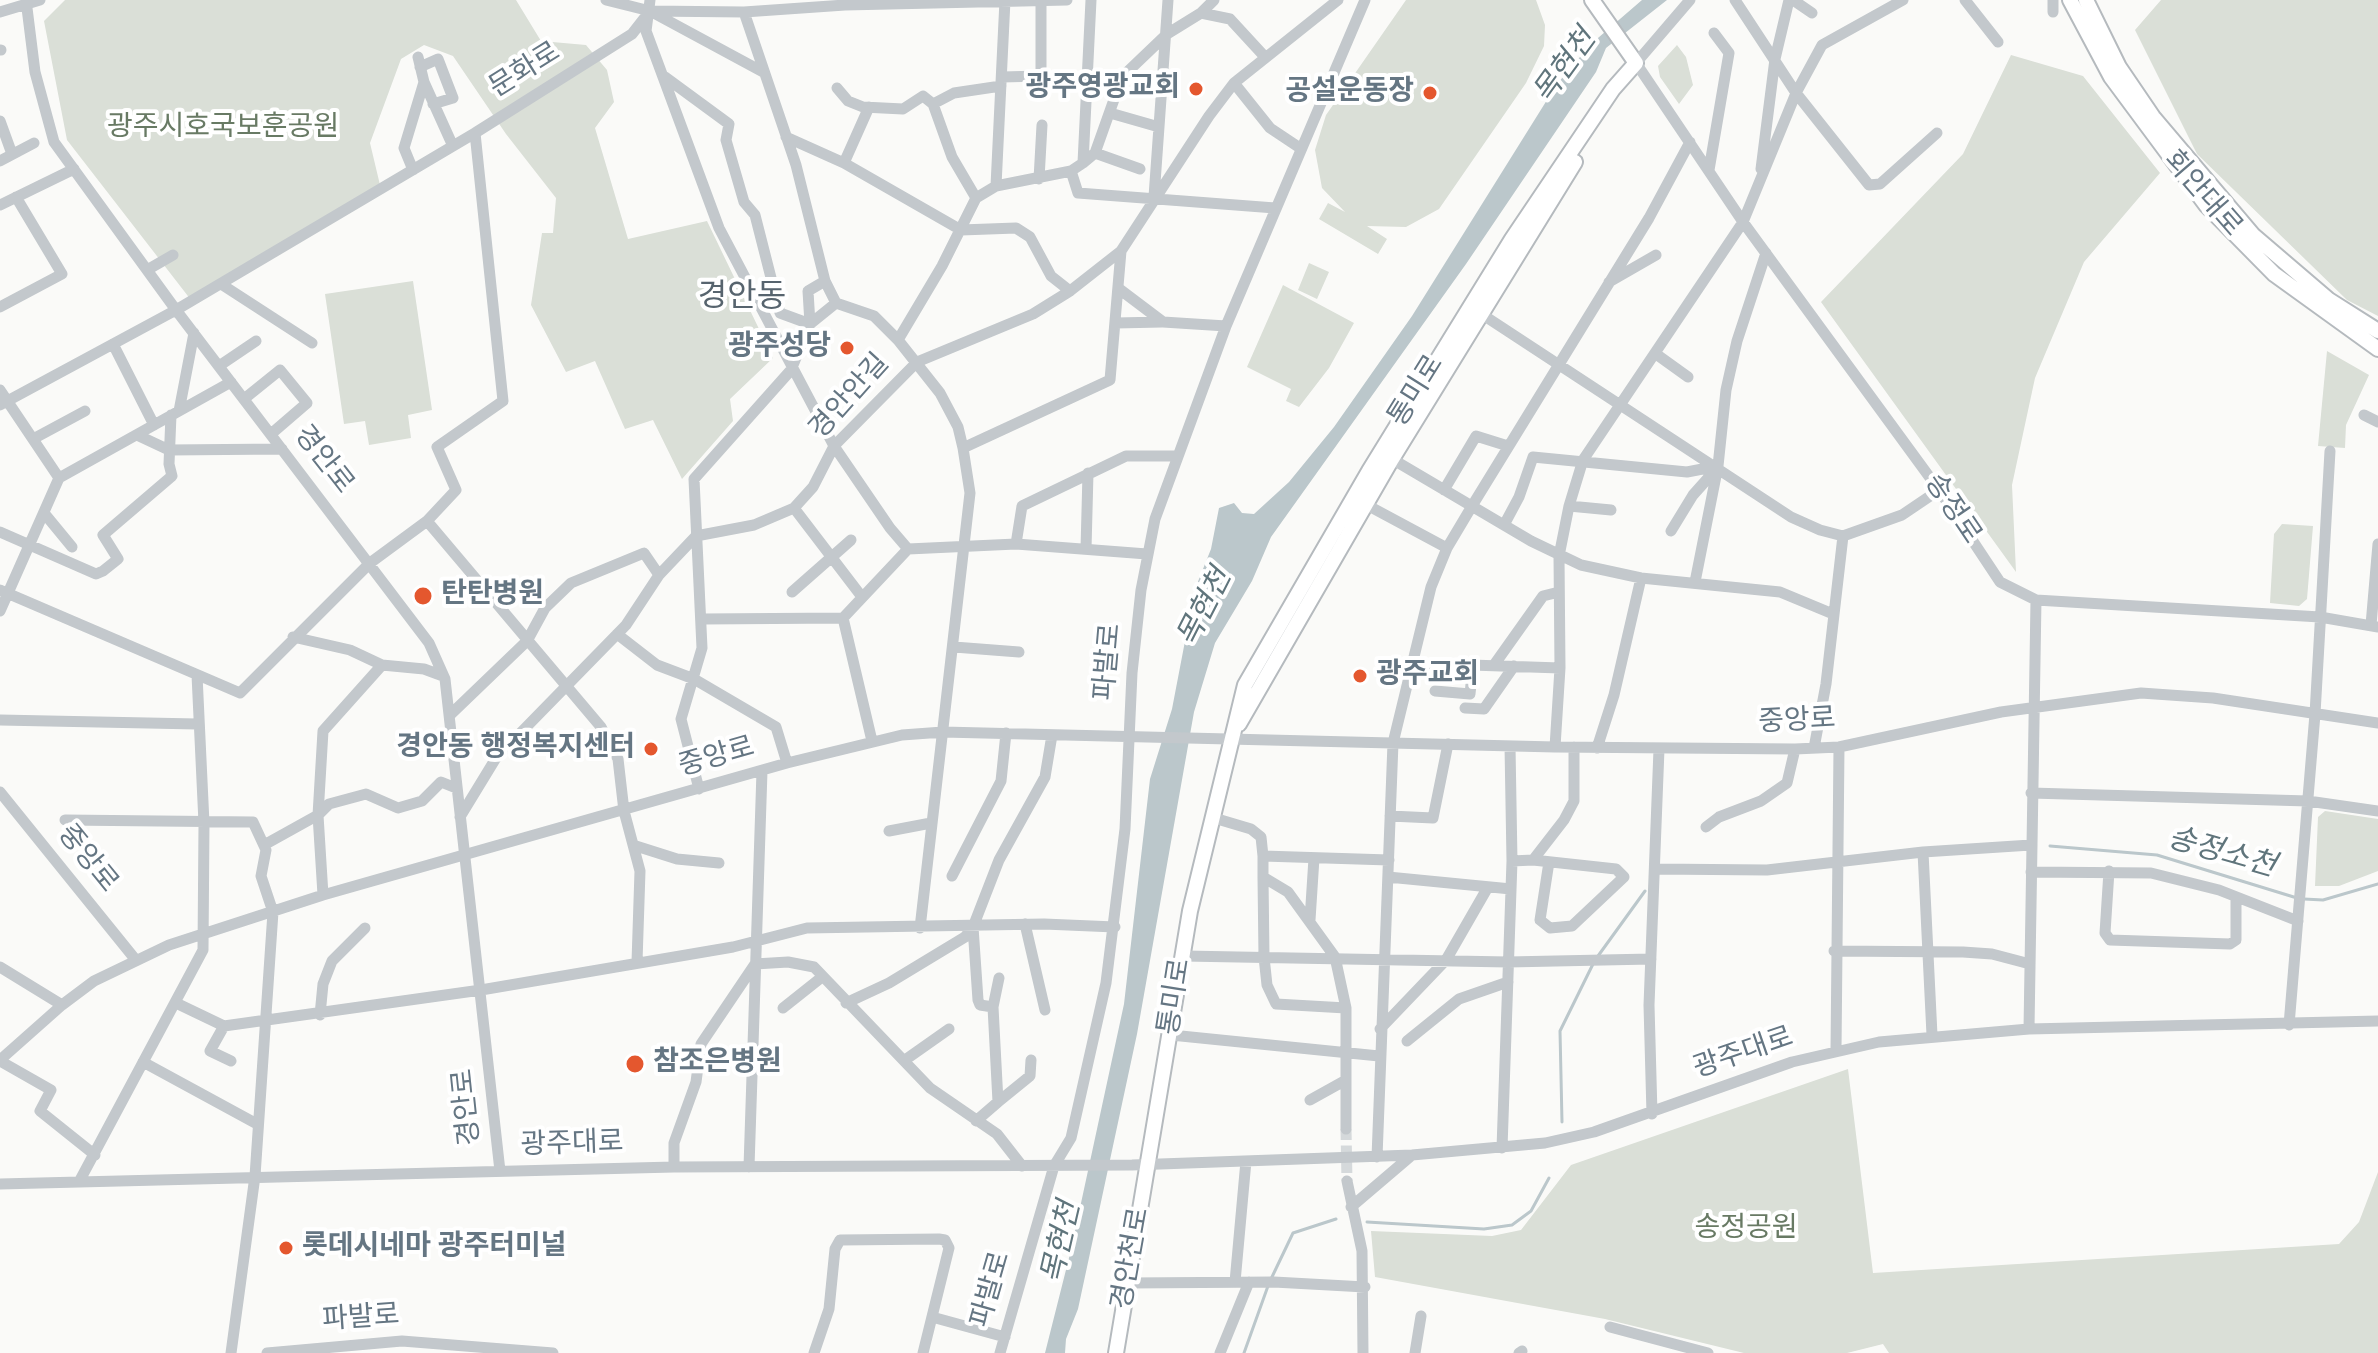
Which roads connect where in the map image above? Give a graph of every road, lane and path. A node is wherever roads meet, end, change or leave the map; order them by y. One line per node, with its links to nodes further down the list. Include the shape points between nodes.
1 (40, 0): 20 (street)
2 (606, 0): 21 (street)
3 (1067, 0): 17 (street)
4 (1091, 0): 57 (street)
5 (1168, 0): 27 (street)
6 (1214, 0): 24 (street)
7 (1338, 0): 29 (street, 경안안길)
8 (1365, 0): 52 (street, 파발로)
9 (1592, 0): 30 (main road)
10 (1690, 0): 30 (street, 통미로)
11 (1735, 0): 31 (street)
12 (1791, 0): 25 (street); 31 (street)
13 (1903, 0): 38 (street, via 1822,45)
14 (1965, 0): 28 (street)
15 (2070, 0): 97 (main road, 회안대로, via 2111,77 2206,205 2274,274)
16 (2086, 0): 91 (main road, 회안대로, via 2119,67 2153,117 2253,235 2329,300)
17 (1041, 1): 19 (street); 35 (street, via 1041,76)
18 (888, 2): 19 (street); 23 (street)
19 (1005, 2): 35 (street)
20 (26, 3): 22 (street); 58 (street, 경안로, via 35,72 54,142)
21 (650, 5): 23 (street); 32 (street); 33 (street, via 646,31); 46 (street, 문화로, via 632,34)
22 (0, 12)
23 (744, 12): 32 (street)
24 (1201, 13): 27 (street); 29 (street, via 1230,19)
25 (1812, 13)
26 (1714, 33): 61 (street, via 1729,53)
27 (1167, 34): 42 (street, via 1122,77); 45 (street)
28 (1998, 42)
29 (1265, 57): 36 (street, 경안안길)
30 (1634, 59): 49 (street, 송정로); 86 (main road, 통미로); 198 (main road, 통미로, via 1512,239 1369,471 1245,685)
31 (1775, 59): 38 (street); 65 (street)
32 (763, 72): 48 (street)
33 (665, 77): 89 (street, via 729,124 726,140 744,202 755,215 780,313); 102 (street, via 719,228)
34 (424, 82): 39 (street); 39 (street, via 419,62 438,59 453,98); 60 (street, via 404,148)
35 (1002, 82): 40 (street, via 954,93); 64 (street)
36 (1234, 83): 52 (street, via 1270,128); 68 (street, 경안안길)
37 (837, 88): 41 (street, via 848,101)
38 (1796, 93): 47 (street, via 1869,185 1880,184); 65 (street)
39 (433, 104): 51 (street)
40 (933, 104): 41 (street, via 923,96 903,109); 67 (street, via 952,157)
41 (869, 107): 56 (street)
42 (1110, 113): 45 (street); 53 (street)
43 (0, 121): 54 (street)
44 (1042, 125): 63 (street)
45 (1159, 127): 68 (street)
46 (475, 133): 51 (street, 문화로); 137 (street, via 503,401 437,447 456,490)
47 (1937, 133)
48 (786, 137): 56 (street); 78 (street)
49 (1690, 142): 61 (street, 송정로); 79 (street)
50 (34, 143): 54 (street)
51 (452, 144): 60 (street, 문화로)
52 (1300, 148): 70 (street, 파발로)
53 (1095, 153): 57 (street); 59 (street)
54 (12, 154): 55 (street)
55 (0, 161)
56 (844, 163): 72 (street)
57 (1083, 163): 62 (street)
58 (74, 169): 66 (street); 77 (street, 경안로)
59 (1140, 169)
60 (413, 170): 80 (street, 문화로)
61 (1709, 170): 71 (street, 송정로)
62 (1071, 171): 63 (street); 68 (street, via 1078,193)
63 (1039, 179): 64 (street)
64 (996, 186): 67 (street)
65 (1759, 188): 71 (street)
66 (16, 197): 69 (street); 84 (street, via 62,274)
67 (976, 198): 72 (street)
68 (1154, 201): 70 (street); 73 (street, 경안안길)
69 (0, 205)
70 (1275, 208): 90 (street, 파발로)
71 (1743, 222): 74 (street, 송정로); 98 (street)
72 (961, 230): 82 (street, via 1016,228 1030,237 1051,276); 93 (street)
73 (1121, 251): 81 (street); 82 (street, 경안안길)
74 (1766, 253): 126 (street, via 1734,353); 130 (street, 송정로)
75 (173, 255): 77 (street)
76 (1656, 255): 79 (street)
77 (147, 270): 85 (street, 경안로)
78 (825, 281): 83 (street); 89 (street, via 808,291)
79 (1609, 283): 100 (street)
80 (221, 284): 85 (street, 문화로); 95 (street)
81 (1118, 288): 87 (street); 88 (street)
82 (1070, 291): 99 (street, 경안안길, via 1033,314)
83 (836, 303): 89 (street); 93 (street, via 874,316)
84 (0, 307)
85 (176, 310): 92 (street, 경안로); 96 (street, 문화로)
86 (1480, 313): 100 (street); 124 (main road, 통미로)
87 (1163, 322): 88 (street); 90 (street)
88 (1116, 323): 119 (street, via 1110,380)
89 (810, 324): 102 (street)
90 (1226, 326): 123 (street, 파발로)
91 (2378, 331)
92 (194, 333): 101 (street, 경안로); 110 (street)
93 (898, 340): 99 (street)
94 (256, 341): 101 (street)
95 (312, 343)
96 (113, 344): 107 (street, 문화로); 113 (street)
97 (2378, 349)
98 (1656, 354): 103 (street); 108 (street)
99 (917, 362): 117 (street, 경안안길); 119 (street, via 940,393)
100 (1558, 364): 108 (street); 118 (street)
101 (219, 366): 104 (street, 경안로)
102 (791, 370): 117 (street); 141 (street, via 694,479)
103 (1688, 377)
104 (231, 382): 106 (street, 경안로); 110 (street)
105 (0, 390): 107 (street)
106 (244, 399): 114 (street, 경안로); 114 (street, via 280,370 307,403)
107 (4, 403): 116 (street)
108 (1621, 408): 125 (street); 126 (street)
109 (85, 411): 116 (street)
110 (175, 413): 113 (street); 121 (street)
111 (2364, 415): 112 (street)
112 (2378, 422)
113 (154, 425): 115 (street)
114 (271, 434): 120 (street, 경안로)
115 (137, 435): 121 (street); 128 (street)
116 (33, 439): 128 (street)
117 (834, 446): 134 (street, 경안안길, via 813,487); 150 (street)
118 (1508, 446): 129 (street, via 1476,436); 132 (street)
119 (963, 448): 145 (street, via 970,493)
120 (282, 449): 121 (street); 155 (street, 경안로)
121 (169, 450): 144 (street, via 172,476 103,535 118,559 103,571 96,574)
122 (2330, 451): 167 (street)
123 (1175, 456): 127 (street, via 1126,456); 152 (street, 파발로)
124 (1392, 459): 129 (street); 131 (main road, 통미로)
125 (1583, 460): 126 (street, via 1687,472); 133 (street); 138 (street, via 1533,457)
126 (1718, 466): 139 (street); 142 (street, via 1791,517); 159 (street)
127 (1088, 473): 146 (street, via 1022,506); 151 (street)
128 (59, 478): 136 (street)
129 (1444, 490): 132 (street)
130 (1939, 490): 142 (street, via 1902,515); 164 (street, 송정로, via 2000,582)
131 (1365, 504): 149 (street); 198 (main road, 통미로)
132 (1472, 506): 138 (street); 149 (street)
133 (1569, 506): 135 (street); 154 (street)
134 (794, 508): 141 (street, 경안안길, via 754,525); 153 (street)
135 (1611, 510)
136 (44, 513): 144 (street); 148 (street)
137 (427, 521): 155 (street); 173 (street)
138 (1504, 525): 154 (street)
139 (1671, 531)
140 (0, 532): 144 (street)
141 (696, 536): 157 (street); 169 (street)
142 (1843, 536): 166 (street)
143 (851, 540): 153 (street)
144 (30, 543): 160 (street)
145 (965, 544): 146 (street); 150 (street); 174 (street)
146 (1016, 544): 151 (street)
147 (2378, 544): 156 (street)
148 (72, 547)
149 (1447, 548): 176 (street)
150 (908, 549): 163 (street)
151 (1086, 549): 152 (street)
152 (1147, 554): 197 (street, 파발로)
153 (828, 556): 161 (street); 163 (street)
154 (1559, 556): 158 (street); 162 (street)
155 (370, 563): 172 (street); 183 (street, 경안로, via 429,643)
156 (2377, 565): 170 (street)
157 (659, 575): 171 (street); 173 (street, via 644,553 571,583 545,608)
158 (1641, 578): 159 (street); 206 (street)
159 (1695, 582): 166 (street, via 1780,592)
160 (4, 592): 165 (street); 182 (street)
161 (792, 592)
162 (1559, 592): 179 (street, via 1543,596); 181 (street)
163 (862, 597): 168 (street)
164 (2036, 600): 167 (street); 187 (street)
165 (0, 611)
166 (1833, 614): 207 (street)
167 (2320, 617): 170 (street); 189 (street)
168 (843, 618): 169 (street); 199 (street)
169 (703, 619): 184 (street)
170 (2375, 626)
171 (617, 634): 184 (street, via 657,665); 185 (street)
172 (293, 637): 177 (street, via 350,650); 182 (street, via 240,693)
173 (527, 641): 185 (street); 190 (street)
174 (954, 647): 175 (street); 194 (street)
175 (1019, 652)
176 (1412, 663): 178 (street); 200 (street)
177 (382, 665): 183 (street); 219 (street, via 323,731)
178 (1473, 665): 179 (street); 186 (street, via 1470,694)
179 (1494, 665): 180 (street)
180 (1514, 666): 181 (street); 188 (street, via 1484,709)
181 (1560, 668): 203 (street)
182 (197, 675): 193 (street)
183 (443, 676): 190 (street, 경안로)
184 (694, 679): 210 (street, via 776,727); 213 (street, via 681,719)
185 (565, 686): 217 (street, via 601,727 618,759); 221 (street, via 496,758)
186 (1435, 691)
187 (2033, 707): 189 (street, 중앙로, via 2159,693); 205 (street, 중앙로); 215 (street)
188 (1465, 708)
189 (2315, 714): 192 (street, 중앙로); 216 (street)
190 (450, 715): 212 (street, 경안로)
191 (0, 720): 193 (street)
192 (2378, 723)
193 (197, 724): 224 (street)
194 (943, 732): 195 (street, 중앙로); 199 (street, 중앙로); 225 (street)
195 (1006, 733): 196 (street, 중앙로); 244 (street, via 1001,781)
196 (1052, 735): 197 (street, 중앙로); 255 (street, via 1045,777 999,860)
197 (1132, 736): 198 (street, 중앙로); 256 (street, 파발로)
198 (1230, 738): 200 (street, 중앙로); 222 (main road, 통미로)
199 (872, 741): 210 (street, 중앙로)
200 (1393, 743): 201 (street, 중앙로); 220 (street)
201 (1448, 744): 202 (street, 중앙로); 220 (street, via 1433,818)
202 (1510, 746): 203 (street, 중앙로); 237 (street)
203 (1555, 747): 204 (street, 중앙로)
204 (1574, 747): 206 (street, 중앙로); 236 (street, via 1574,801)
205 (1839, 747): 207 (street, 중앙로); 238 (street)
206 (1597, 748): 208 (street, 중앙로)
207 (1814, 748): 209 (street, 중앙로)
208 (1659, 749): 209 (street, 중앙로); 241 (street)
209 (1795, 749): 226 (street, via 1787,783)
210 (787, 763): 211 (street, 중앙로)
211 (762, 771): 213 (street, 중앙로); 260 (street)
212 (456, 788): 219 (street, via 441,782 422,801 398,808 366,794 329,804); 221 (street, 경안로)
213 (699, 789): 217 (street, 중앙로)
214 (0, 792): 267 (street, 중앙로)
215 (2031, 793): 216 (street); 229 (street)
216 (2308, 801): 218 (street); 253 (street)
217 (624, 811): 230 (street); 233 (street, 중앙로)
218 (2378, 811)
219 (318, 815): 228 (street); 249 (street)
220 (1390, 816): 235 (street)
221 (460, 817): 233 (street, 경안로)
222 (1214, 818): 232 (street, via 1251,829 1261,837); 263 (main road, 통미로, via 1199,868)
223 (65, 820): 224 (street, 중앙로)
224 (204, 823): 228 (street, 중앙로, via 253,822); 259 (street)
225 (931, 823): 227 (street); 258 (street)
226 (1706, 827)
227 (889, 831)
228 (264, 845): 251 (street, via 261,876)
229 (2031, 845): 231 (street); 243 (street)
230 (636, 846): 240 (street, via 677,859); 270 (street)
231 (1923, 852): 238 (street); 262 (street)
232 (1263, 856): 234 (street); 245 (street)
233 (463, 858): 249 (street, 중앙로); 278 (street, 경안로)
234 (1314, 858): 235 (street); 252 (street)
235 (1389, 860): 246 (street)
236 (1533, 860): 237 (street); 239 (street)
237 (1512, 861): 248 (street)
238 (1837, 861): 241 (street, via 1767,870); 261 (street)
239 (1549, 862): 239 (street, via 1616,869 1624,877 1572,926 1550,928 1540,920)
240 (719, 863)
241 (1656, 869): 268 (street)
242 (2109, 871): 243 (street); 250 (street, via 2175,878); 250 (street, via 2105,933 2110,940 2230,944 2236,940)
243 (2031, 872): 273 (street)
244 (952, 876)
245 (1263, 877): 252 (street, via 1288,892); 264 (street)
246 (1388, 877): 247 (street); 266 (street)
247 (1488, 887): 248 (street); 269 (street)
248 (1511, 889): 271 (street)
249 (323, 895): 251 (street, 중앙로)
250 (2236, 897): 253 (street)
251 (273, 912): 259 (street, 중앙로); 288 (street)
252 (1310, 920): 265 (street)
253 (2298, 921): 289 (street)
254 (1025, 924): 255 (street); 256 (street); 285 (street)
255 (973, 927): 258 (street); 280 (street, via 889,983); 282 (street, via 978,1000)
256 (1115, 927): 319 (street, 파발로, via 1071,1138)
257 (365, 928): 286 (street, via 332,961)
258 (920, 928): 260 (street, via 807,928)
259 (202, 934): 267 (street, 중앙로); 279 (street, via 203,950)
260 (755, 941): 270 (street); 272 (street)
261 (1834, 951): 262 (street); 297 (street)
262 (1929, 954): 273 (street, via 1992,954); 295 (street)
263 (1184, 956): 264 (street); 294 (main road, 통미로)
264 (1264, 957): 265 (street); 284 (street, via 1267,985 1276,1004)
265 (1335, 957): 266 (street); 284 (street)
266 (1383, 958): 269 (street); 292 (street)
267 (135, 959): 281 (street, 중앙로)
268 (1651, 959): 271 (street); 308 (street)
269 (1446, 960): 271 (street); 292 (street)
270 (637, 962): 278 (street)
271 (1508, 962): 277 (street)
272 (755, 964): 275 (street, via 809,964); 320 (street, via 701,1044 696,1082 674,1143); 321 (street)
273 (2030, 964): 293 (street)
274 (0, 967): 281 (street)
275 (822, 977): 280 (street); 283 (street)
276 (999, 978): 282 (street)
277 (1508, 982): 296 (street, via 1459,999); 312 (street)
278 (481, 990): 286 (street); 322 (street, 경안로)
279 (176, 1003): 290 (street); 304 (street)
280 (846, 1003): 301 (street)
281 (62, 1005): 300 (street, 중앙로)
282 (993, 1007): 307 (street)
283 (783, 1008)
284 (1346, 1008): 298 (street)
285 (1045, 1010)
286 (320, 1015): 288 (street)
287 (2378, 1021): 289 (street, 광주대로)
288 (265, 1023): 290 (street); 310 (street)
289 (2289, 1025): 293 (street, 광주대로)
290 (224, 1026): 303 (street, via 210,1051)
291 (949, 1029): 301 (street)
292 (1380, 1029): 299 (street)
293 (2029, 1029): 295 (street, 광주대로)
294 (1171, 1035): 298 (street); 317 (main road, 통미로)
295 (1932, 1035): 297 (street, 광주대로)
296 (1407, 1041)
297 (1836, 1050): 308 (street, 광주대로)
298 (1346, 1054): 299 (street); 305 (street)
299 (1379, 1056): 315 (street)
300 (0, 1060): 313 (street, via 51,1090 40,1111)
301 (905, 1060): 309 (street, via 930,1088)
302 (1031, 1060): 307 (street, via 1030,1076)
303 (231, 1061)
304 (143, 1062): 310 (street); 313 (street)
305 (1346, 1080): 306 (street); 311 (street)
306 (1310, 1100)
307 (998, 1102): 309 (street)
308 (1652, 1114): 312 (street, 광주대로, via 1582,1135)
309 (976, 1121): 318 (street, via 997,1134)
310 (257, 1124): 323 (street)
311 (1346, 1129)
312 (1502, 1148): 314 (street, 광주대로)
313 (95, 1155): 324 (street)
314 (1412, 1155): 315 (street, 광주대로); 327 (street)
315 (1377, 1157): 316 (street, 광주대로)
316 (1246, 1161): 317 (street, 광주대로); 328 (street)
317 (1149, 1164): 319 (street, 광주대로); 330 (main road, 경안천로)
318 (1022, 1166): 319 (street, 광주대로); 321 (street, 광주대로)
319 (1060, 1166): 335 (street, 파발로)
320 (674, 1167): 321 (street, 광주대로); 322 (street, 광주대로)
321 (749, 1167)
322 (500, 1171): 323 (street, 광주대로)
323 (255, 1176): 324 (street, 광주대로); 337 (street)
324 (80, 1180): 326 (street, 광주대로)
325 (1347, 1181): 327 (street)
326 (0, 1184)
327 (1351, 1207): 331 (street)
328 (1235, 1282): 329 (street); 330 (street)
329 (1249, 1282): 331 (street); 343 (street)
330 (1129, 1283): 342 (main road, 경안천로)
331 (1365, 1287): 344 (street)
332 (1421, 1316): 345 (street)
333 (932, 1317): 335 (street); 336 (street, via 949,1248 945,1240 845,1239 835,1249); 340 (street)
334 (1610, 1327): 346 (street)
335 (1005, 1337): 341 (street, 파발로)
336 (820, 1352)
337 (231, 1353)
338 (267, 1353): 339 (street, 파발로, via 402,1341)
339 (553, 1353)
340 (923, 1353)
341 (1000, 1353)
342 (1116, 1353)
343 (1220, 1353)
344 (1363, 1353)
345 (1415, 1353)
346 (1708, 1353)

